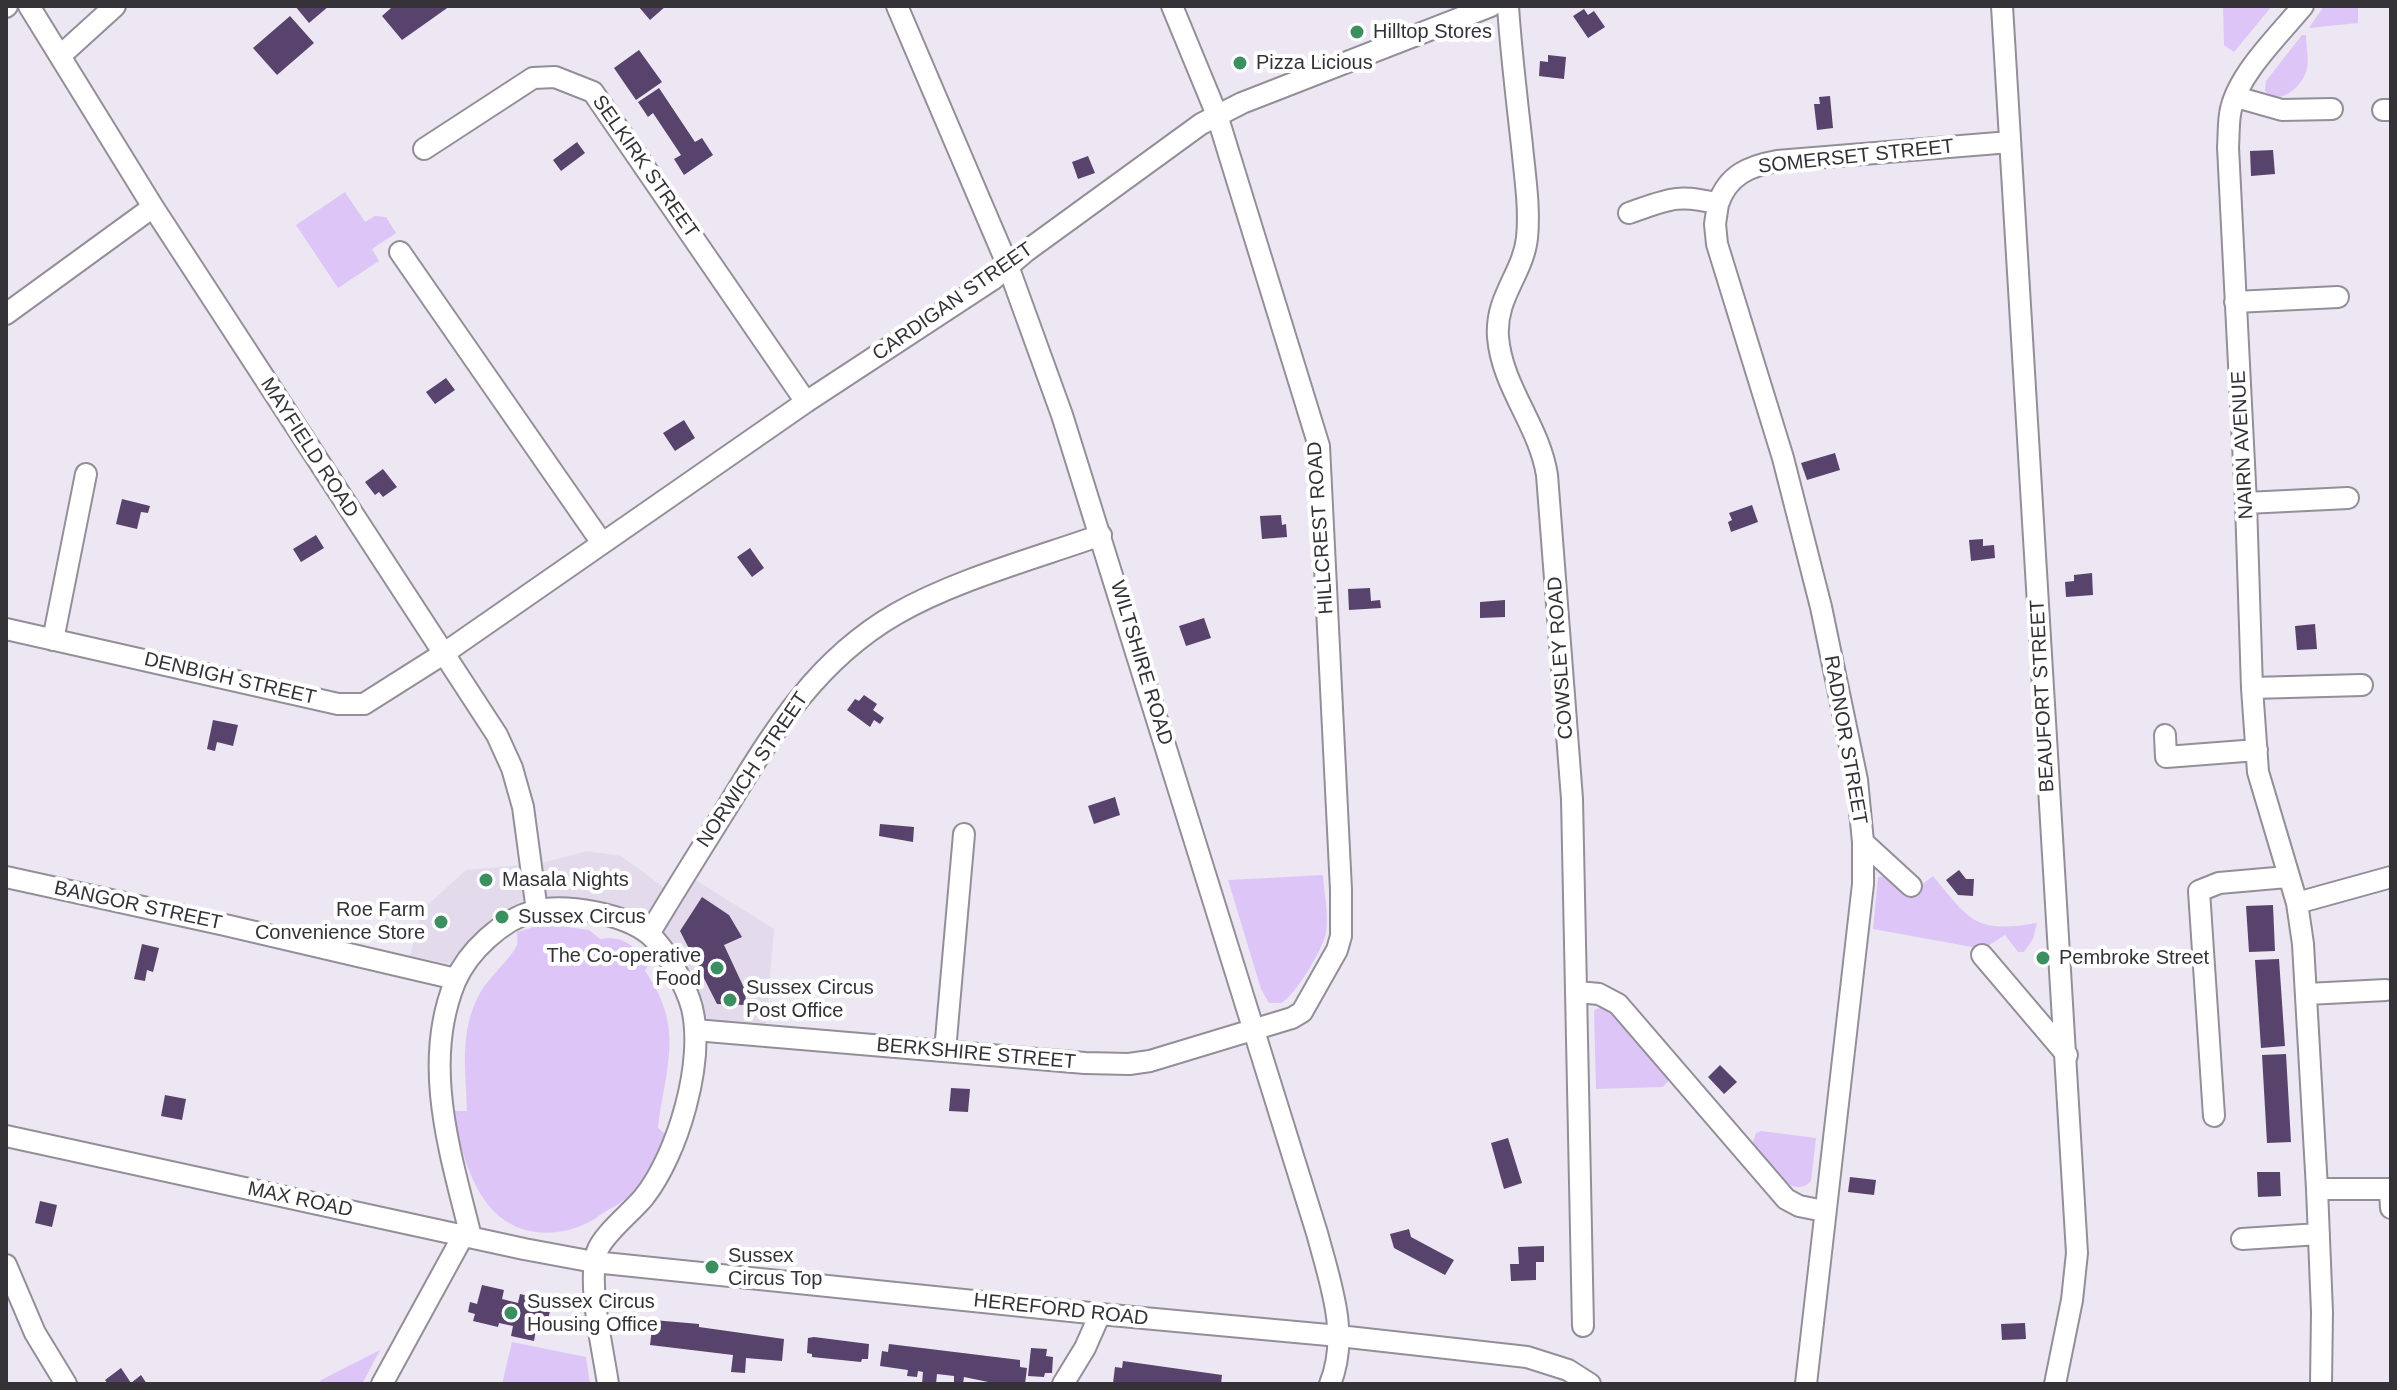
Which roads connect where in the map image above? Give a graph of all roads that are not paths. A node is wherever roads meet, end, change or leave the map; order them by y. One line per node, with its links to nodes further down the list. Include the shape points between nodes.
1 (29, 6): 9 (street, MAYFIELD ROAD)
2 (115, 6): 9 (street)
3 (897, 6): 19 (street, WILTSHIRE ROAD)
4 (1172, 6): 12 (street, HILLCREST ROAD)
5 (1491, 6): 12 (street, CARDIGAN STREET)
6 (1508, 6): 48 (street, COWSLEY ROAD, via 1527,234 1502,301 1498,338 1505,374 1538,440 1547,475 1572,799)
7 (2002, 6): 13 (street, BEAUFORT STREET)
8 (2303, 6): 10 (street, NAIRN AVENUE)
9 (60, 56): 16 (street, MAYFIELD ROAD)
10 (2236, 97): 11 (street, via 2282,110); 21 (street, NAIRN AVENUE, via 2228,147)
11 (2332, 109)
12 (1217, 115): 19 (street, CARDIGAN STREET); 51 (street, HILLCREST ROAD, via 1319,446 1341,890 1341,936 1319,985 1302,1012)
13 (2010, 142): 15 (street, SOMERSET STREET, via 1763,164 1735,176); 53 (street, BEAUFORT STREET)
14 (424, 149): 23 (street, SELKIRK STREET, via 533,78 555,77 593,92)
15 (1718, 204): 17 (street, via 1677,197); 37 (street, RADNOR STREET, via 1717,244 1783,458 1817,592 1857,780)
16 (153, 207): 22 (street); 31 (street, MAYFIELD ROAD)
17 (1629, 213)
18 (400, 252): 28 (street)
19 (1008, 266): 23 (street, CARDIGAN STREET); 27 (street, WILTSHIRE ROAD)
20 (2338, 297): 21 (street)
21 (2235, 302): 26 (street, NAIRN AVENUE)
22 (6, 314)
23 (806, 402): 28 (street, CARDIGAN STREET)
24 (86, 474): 30 (street)
25 (2348, 498): 26 (street)
26 (2246, 503): 33 (street, NAIRN AVENUE)
27 (1101, 535): 44 (street, NORWICH STREET, via 918,603 835,658 766,744); 51 (street, WILTSHIRE ROAD)
28 (602, 543): 31 (street, CARDIGAN STREET)
29 (6, 629): 30 (street, DENBIGH STREET)
30 (53, 640): 31 (street, DENBIGH STREET, via 338,704 364,704)
31 (443, 654): 43 (street, MAYFIELD ROAD, via 497,735 512,768 523,807)
32 (2362, 685): 33 (street)
33 (2252, 688): 35 (street, NAIRN AVENUE)
34 (2165, 735): 35 (street, via 2166,757)
35 (2257, 750): 39 (street, NAIRN AVENUE, via 2258,772)
36 (964, 834): 52 (street)
37 (1863, 842): 41 (street); 58 (street, RADNOR STREET, via 1863,884)
38 (6, 877): 46 (street, BANGOR STREET)
39 (2287, 877): 42 (street, NAIRN AVENUE); 54 (street, via 2219,883 2199,891)
40 (2391, 877): 42 (street)
41 (1911, 886)
42 (2297, 903): 49 (street, NAIRN AVENUE)
43 (537, 911): 44 (street, via 610,916); 46 (street, via 482,944)
44 (649, 934): 50 (street, via 688,994)
45 (1982, 955): 53 (street)
46 (456, 979): 60 (street, via 443,1034 442,1115)
47 (2386, 990): 49 (street)
48 (1578, 992): 58 (street, via 1599,994 1618,1004 1786,1199); 65 (street, COWSLEY ROAD)
49 (2307, 994): 56 (street, NAIRN AVENUE)
50 (695, 1030): 52 (street, BERKSHIRE STREET); 62 (street, via 690,1087 670,1157 599,1247)
51 (1254, 1031): 52 (street, BERKSHIRE STREET, via 1129,1064); 66 (street, WILTSHIRE ROAD, via 1317,1233)
52 (945, 1051)
53 (2067, 1055): 74 (street, BEAUFORT STREET, via 2077,1253)
54 (2214, 1116)
55 (6, 1136): 60 (street, MAX ROAD)
56 (2317, 1189): 57 (street, via 2390,1189); 59 (street, NAIRN AVENUE)
57 (2391, 1208)
58 (1824, 1211): 73 (street, RADNOR STREET)
59 (2319, 1234): 61 (street); 75 (street, NAIRN AVENUE)
60 (467, 1236): 62 (street, MAX ROAD); 69 (street)
61 (2242, 1239)
62 (594, 1262): 64 (street, HEREFORD ROAD); 70 (street)
63 (6, 1265): 68 (street, via 35,1333)
64 (1100, 1314): 66 (street, HEREFORD ROAD); 71 (street)
65 (1583, 1326)
66 (1339, 1336): 67 (street, HEREFORD ROAD, via 1527,1357 1568,1370); 72 (street, WILTSHIRE ROAD)
67 (1588, 1383)
68 (66, 1384)
69 (382, 1384)
70 (608, 1384)
71 (1063, 1384)
72 (1330, 1384)
73 (1806, 1384)
74 (2055, 1384)
75 (2321, 1384)

